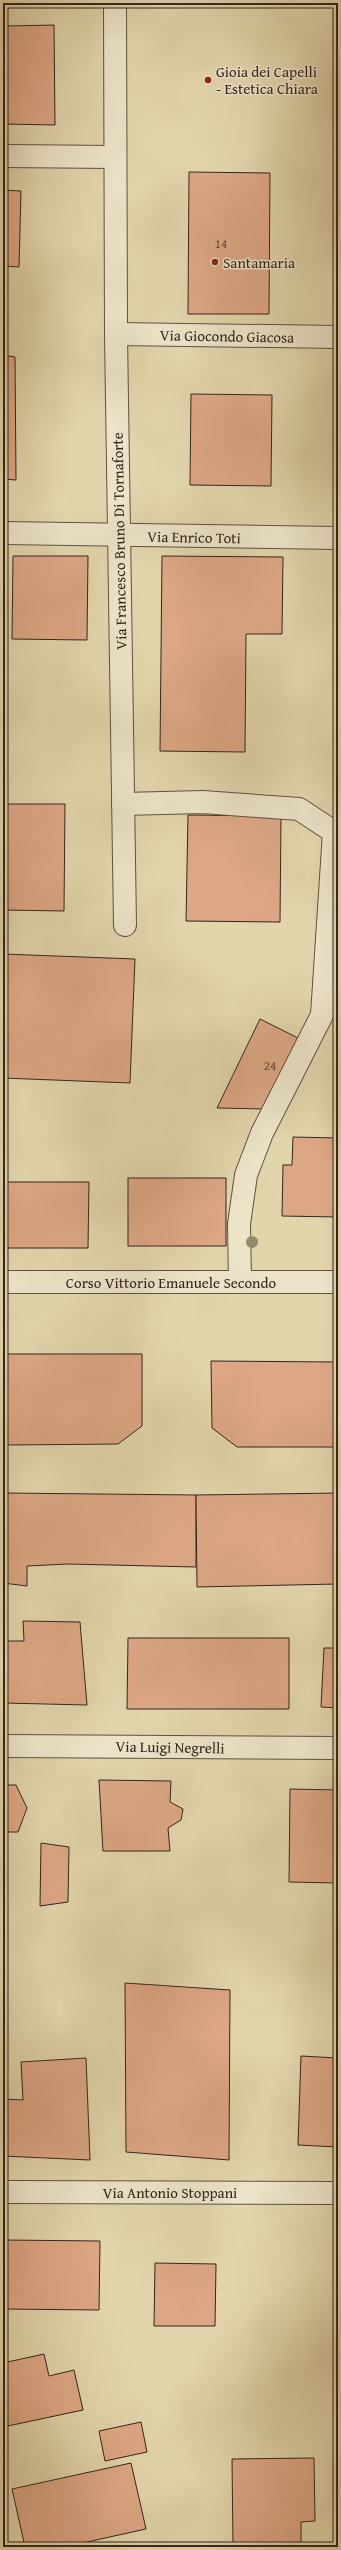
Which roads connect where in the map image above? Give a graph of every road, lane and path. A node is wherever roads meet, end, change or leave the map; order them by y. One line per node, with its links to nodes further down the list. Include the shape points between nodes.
1 (115, 3): 3 (street, Via Francesco Bruno Di Tornaforte)
2 (3, 156): 3 (street)
3 (115, 157): 4 (street, Via Francesco Bruno Di Tornaforte)
4 (116, 334): 5 (street, Via Giocondo Giacosa); 7 (street, Via Francesco Bruno Di Tornaforte)
5 (338, 337)
6 (3, 533): 7 (street, Via Enrico Toti)
7 (119, 536): 8 (street, Via Enrico Toti); 9 (street, Via Francesco Bruno Di Tornaforte)
8 (338, 538)
9 (123, 804): 10 (street, Via Francesco Bruno Di Tornaforte); 12 (street, via 203,802 299,809 334,832 322,1015 262,1133 246,1175 239,1224)
10 (125, 925)
11 (3, 1282): 12 (street, Corso Vittorio Emanuele Secondo)
12 (240, 1282): 13 (street, Corso Vittorio Emanuele Secondo)
13 (338, 1282)
14 (3, 1746): 15 (street, Via Luigi Negrelli)
15 (338, 1748)
16 (3, 2192): 17 (street, Via Antonio Stoppani)
17 (338, 2193)

